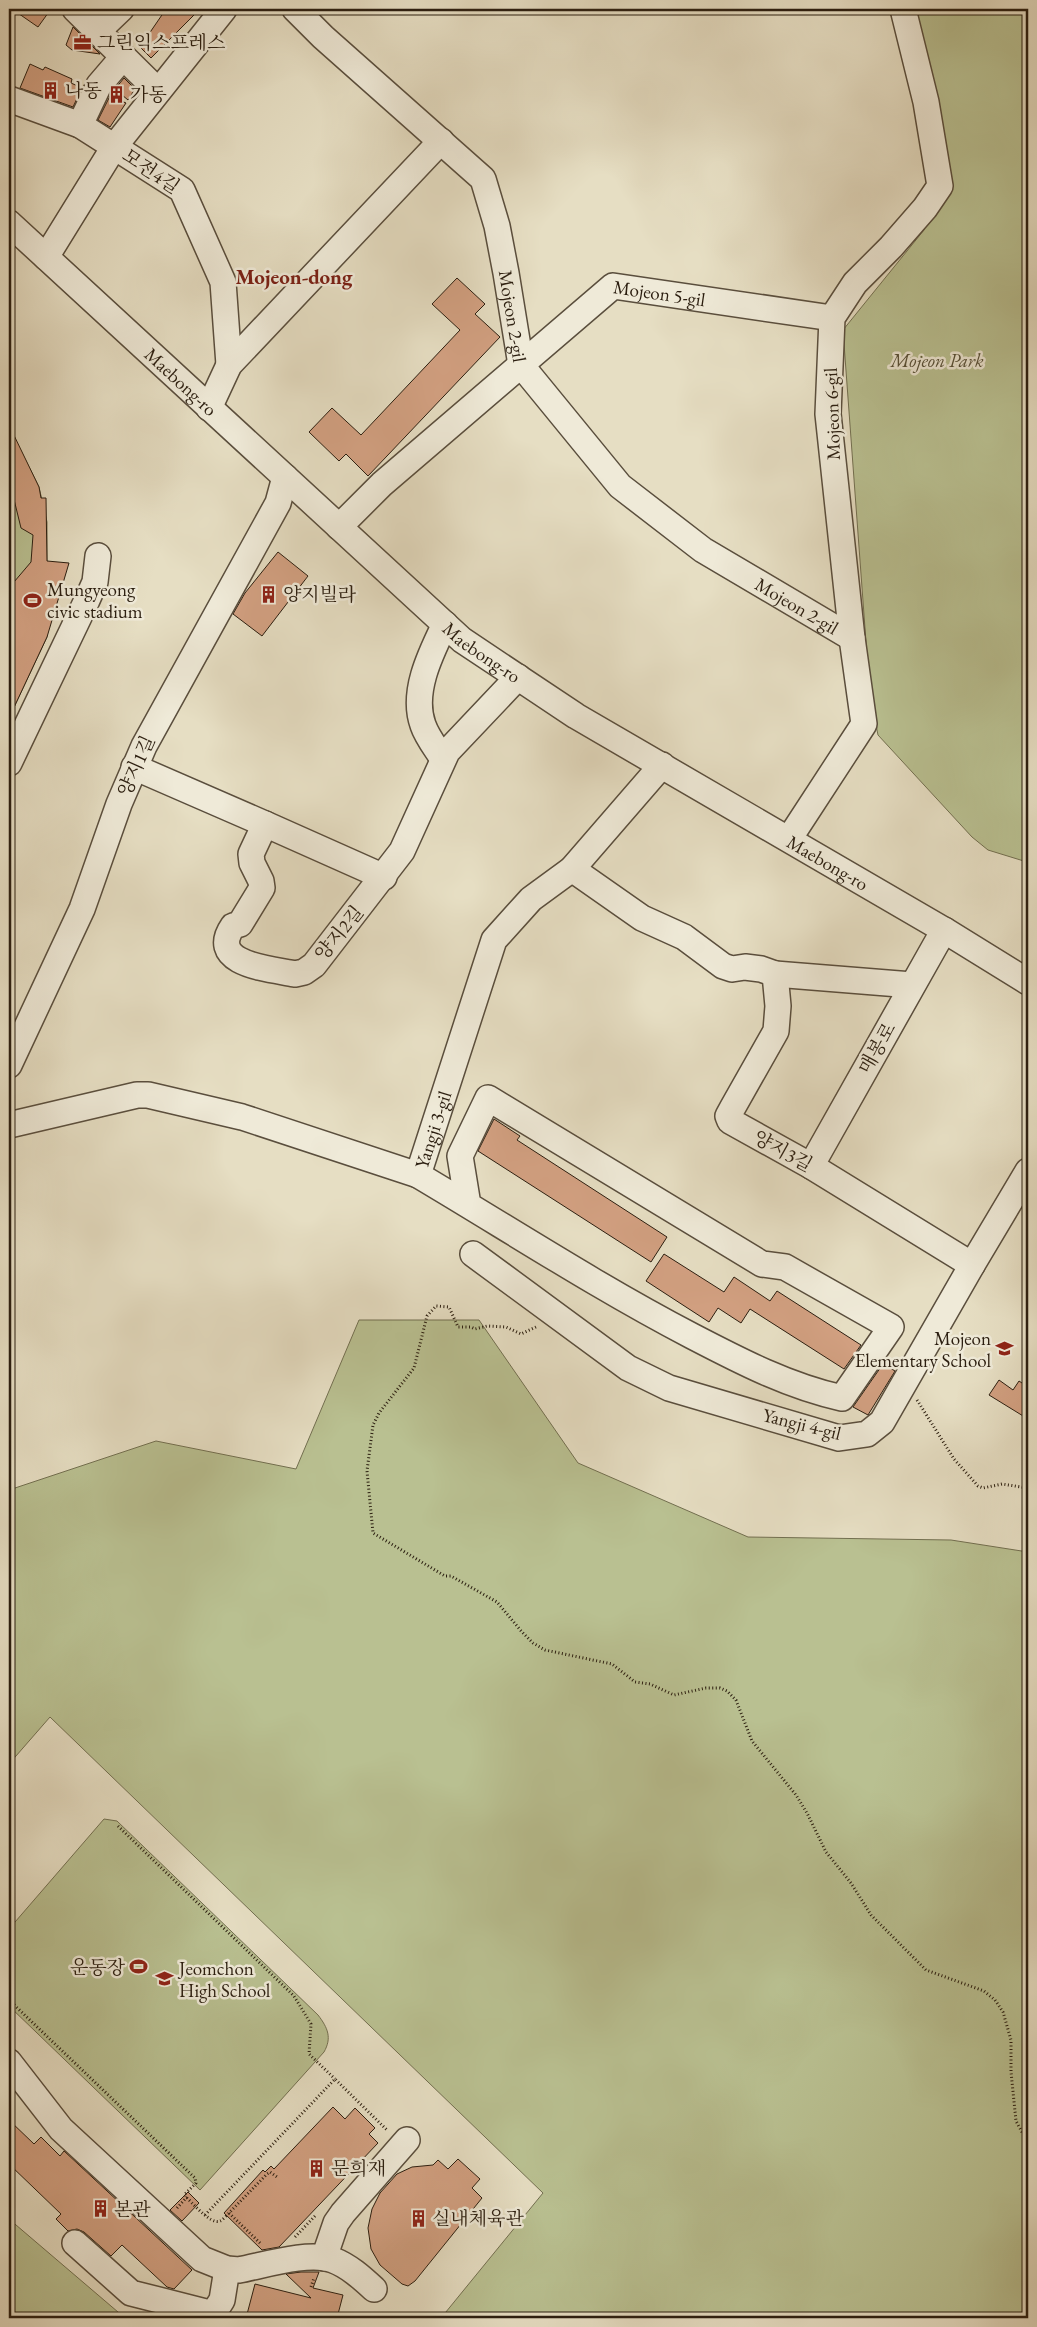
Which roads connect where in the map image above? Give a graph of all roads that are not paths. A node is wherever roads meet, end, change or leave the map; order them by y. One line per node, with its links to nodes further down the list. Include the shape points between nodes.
1 (75, 9): 6 (street)
2 (121, 9): 6 (street)
3 (224, 9): 8 (street)
4 (295, 9): 11 (street, Mojeon 2-gil)
5 (903, 9): 15 (street, via 926,102 940,186 925,208 855,283)
6 (98, 32): 7 (street)
7 (123, 57): 8 (street); 10 (street, via 99,84)
8 (158, 91): 12 (street)
9 (9, 98): 10 (street, 모전4길)
10 (80, 125): 12 (street, 모전4길)
11 (441, 141): 16 (street); 17 (street, Mojeon 2-gil, via 483,179 497,226)
12 (114, 147): 14 (street); 16 (street, 모전4길, via 185,193 223,282)
13 (9, 223): 14 (street, Maebong-ro)
14 (46, 257): 18 (street, Maebong-ro)
15 (832, 318): 17 (street, Mojeon 5-gil, via 614,286); 23 (street, Mojeon 6-gil, via 828,414)
16 (229, 365): 18 (street)
17 (521, 365): 20 (street, Mojeon 5-gil, via 382,484); 23 (street, Mojeon 2-gil, via 620,486 703,550)
18 (209, 408): 19 (street, Maebong-ro)
19 (285, 477): 20 (street, Maebong-ro); 28 (street, 양지1길, via 278,502)
20 (339, 527): 22 (street, Maebong-ro)
21 (98, 556): 26 (street, via 95,582 88,600)
22 (445, 624): 24 (street, Maebong-ro, via 462,640); 25 (street, via 426,667 420,703 423,724)
23 (852, 638): 30 (street, Mojeon 6-gil, via 864,724)
24 (518, 677): 25 (street, 양지2길); 27 (street, Maebong-ro, via 576,716)
25 (443, 759): 32 (street, 양지2길, via 402,851)
26 (9, 763)
27 (662, 765): 30 (street, Maebong-ro); 31 (street, Yangji 3-gil)
28 (134, 767): 29 (street); 37 (street, 양지1길, via 82,909)
29 (265, 824): 32 (street); 32 (street, 양지2길, via 251,854 262,888 240,924 228,932 226,940 235,959 243,964 296,974 304,972)
30 (789, 839): 33 (street, Maebong-ro)
31 (572, 868): 34 (street, via 642,918 684,937 723,966 762,969); 41 (street, Yangji 3-gil, via 531,899 494,940)
32 (384, 877)
33 (944, 930): 35 (street, Maebong-ro); 36 (street, 매봉로)
34 (775, 974): 36 (street); 39 (street, 양지3길, via 776,1031 728,1116 735,1125)
35 (1028, 982)
36 (912, 985): 39 (street, 매봉로)
37 (9, 1065)
38 (9, 1125): 41 (street, Yangji 3-gil, via 148,1095 242,1117)
39 (811, 1166): 44 (street, 양지3길)
40 (1028, 1171): 44 (street, Yangji 4-gil)
41 (418, 1175): 42 (street)
42 (468, 1205): 45 (street, via 626,1301 743,1362 811,1391 842,1398); 45 (street, via 460,1156 488,1098 762,1264 786,1267)
43 (473, 1254): 46 (street, Yangji 4-gil, via 628,1368 669,1388 839,1438 867,1434 882,1422)
44 (972, 1264): 46 (street, Yangji 4-gil)
45 (891, 1327): 46 (street)
46 (924, 1349)
47 (9, 2062): 51 (street, via 61,2129 190,2249 202,2259)
48 (398, 2138): 50 (street, via 336,2223)
49 (75, 2243): 51 (street, via 131,2293 210,2313 222,2300)
50 (324, 2258): 51 (street, via 279,2260 239,2270); 52 (street, via 344,2265)
51 (227, 2269)
52 (374, 2289)

